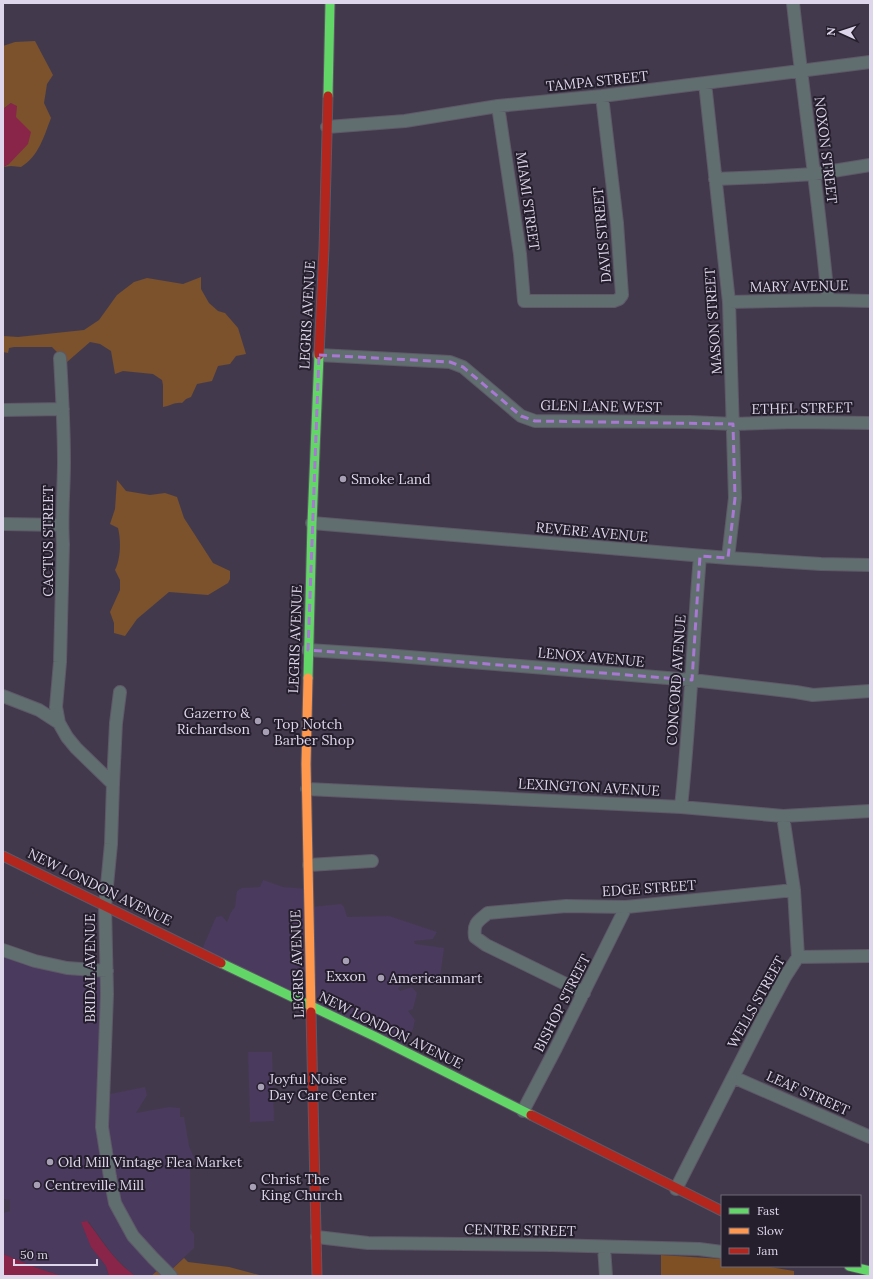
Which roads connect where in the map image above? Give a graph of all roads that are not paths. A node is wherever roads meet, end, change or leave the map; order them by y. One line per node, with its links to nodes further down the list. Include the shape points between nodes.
1 (330, 3): 8 (main road, LEGRIS AVENUE)
2 (793, 3): 4 (street, NOXON STREET)
3 (870, 62): 4 (street, TAMPA STREET)
4 (800, 71): 5 (street, TAMPA STREET); 10 (street, NOXON STREET)
5 (705, 83): 6 (street, TAMPA STREET); 11 (street, MASON STREET)
6 (602, 96): 7 (street, TAMPA STREET); 13 (street, DAVIS STREET, via 618,223 622,295 614,301)
7 (498, 106): 8 (street, TAMPA STREET, via 405,120); 13 (street, MIAMI STREET, via 520,254)
8 (327, 127): 16 (main road, LEGRIS AVENUE)
9 (870, 165): 10 (street)
10 (814, 174): 11 (street); 12 (street, NOXON STREET)
11 (715, 179): 15 (street, MASON STREET)
12 (828, 300): 14 (street, MARY AVENUE); 15 (street, MARY AVENUE)
13 (524, 301)
14 (870, 301)
15 (729, 302): 21 (street, MASON STREET)
16 (319, 355): 21 (street, GLEN LANE WEST, via 450,362 463,367 521,416 535,421); 22 (main road, LEGRIS AVENUE)
17 (60, 358): 18 (street, CACTUS STREET)
18 (63, 409): 19 (street); 24 (street, CACTUS STREET)
19 (3, 410)
20 (870, 423): 21 (street, ETHEL STREET)
21 (733, 424): 26 (street, MASON STREET, via 735,498)
22 (312, 523): 25 (street, REVERE AVENUE); 28 (main road, LEGRIS AVENUE)
23 (3, 524): 24 (street)
24 (61, 525): 33 (street, CACTUS STREET, via 63,544 60,662 56,707)
25 (700, 556): 26 (street, REVERE AVENUE); 29 (street, CONCORD AVENUE)
26 (728, 558): 27 (street, REVERE AVENUE)
27 (870, 565)
28 (308, 650): 29 (street, LENOX AVENUE); 35 (main road, LEGRIS AVENUE)
29 (692, 680): 30 (street, LENOX AVENUE, via 813,695); 36 (street, CONCORD AVENUE)
30 (870, 691)
31 (120, 692): 34 (street, BRIDAL AVENUE)
32 (3, 696): 33 (street, via 39,710)
33 (59, 723): 34 (street, via 76,748)
34 (113, 784): 43 (street, BRIDAL AVENUE)
35 (307, 788): 36 (street, LEXINGTON AVENUE); 41 (main road, LEGRIS AVENUE)
36 (681, 807): 38 (street, LEXINGTON AVENUE)
37 (870, 811): 38 (street, LEXINGTON AVENUE)
38 (783, 816): 42 (street, WELLS STREET)
39 (3, 856): 43 (main road, NEW LONDON AVENUE)
40 (372, 861): 41 (street)
41 (309, 865): 50 (main road, LEGRIS AVENUE)
42 (794, 890): 44 (street, EDGE STREET); 47 (street, WELLS STREET)
43 (105, 906): 48 (street, BRIDAL AVENUE); 50 (main road, NEW LONDON AVENUE)
44 (626, 907): 49 (street, BISHOP STREET); 49 (street, EDGE STREET, via 566,906 488,913 478,920 474,930 475,938)
45 (3, 950): 48 (street, via 67,968)
46 (870, 956): 47 (street)
47 (798, 958): 51 (street, WELLS STREET, via 784,977)
48 (107, 971): 61 (street, BRIDAL AVENUE, via 102,1127 115,1203 133,1236)
49 (584, 993): 52 (street, BISHOP STREET)
50 (312, 1007): 52 (main road, NEW LONDON AVENUE); 56 (main road, LEGRIS AVENUE)
51 (733, 1077): 53 (street, LEAF STREET); 54 (street, WELLS STREET)
52 (523, 1111): 54 (main road, NEW LONDON AVENUE)
53 (869, 1133)
54 (676, 1189): 55 (main road, NEW LONDON AVENUE)
55 (721, 1211)
56 (317, 1237): 57 (street, CENTRE STREET, via 368,1243); 62 (main road, LEGRIS AVENUE)
57 (604, 1247): 58 (street, CENTRE STREET); 63 (street)
58 (721, 1252)
59 (853, 1267): 60 (main road)
60 (870, 1271)
61 (171, 1276)
62 (318, 1276)
63 (606, 1276)

